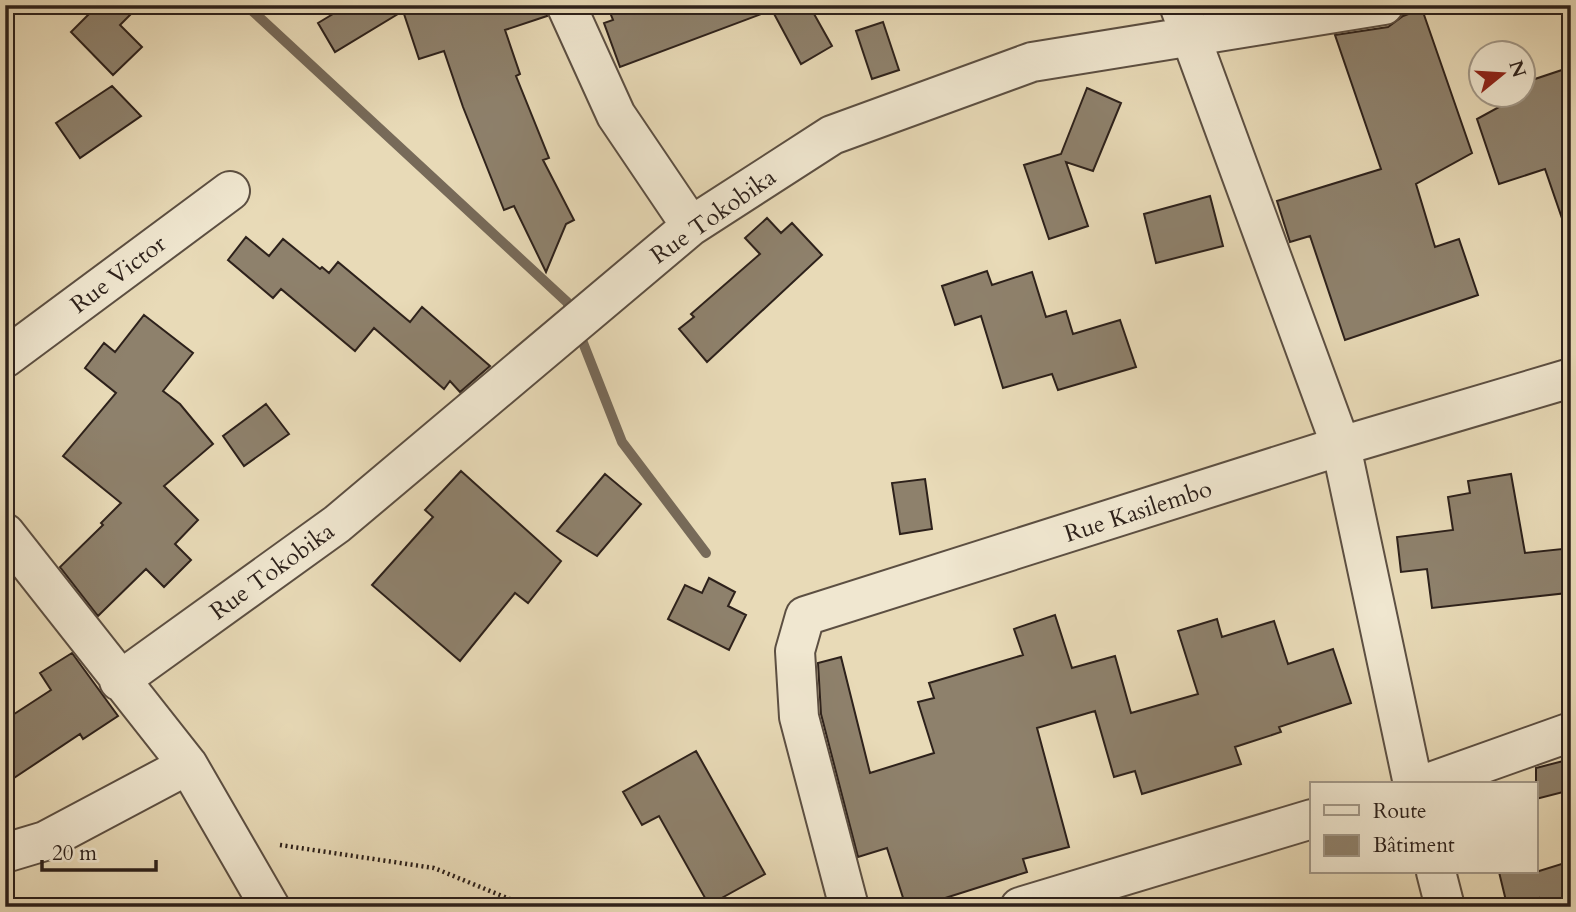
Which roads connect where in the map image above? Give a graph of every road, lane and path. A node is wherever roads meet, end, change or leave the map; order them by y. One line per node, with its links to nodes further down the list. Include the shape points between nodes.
1 (566, 5): 5 (street, via 616,115)
2 (1384, 5): 3 (street, Rue Tokobika)
3 (1184, 21): 5 (street, Rue Tokobika, via 1032,62 832,135); 8 (street)
4 (230, 191): 6 (street, Rue Victor)
5 (691, 226): 10 (street, Rue Tokobika, via 337,524)
6 (5, 358)
7 (1571, 378): 8 (street, Rue Kasilembo)
8 (1341, 446): 13 (street); 21 (street, Rue Kasilembo, via 805,616 795,651 799,717)
9 (5, 533): 10 (street)
10 (120, 681): 12 (street)
11 (1571, 732): 14 (street)
12 (188, 765): 16 (street); 17 (street, via 45,841)
13 (1413, 782)
14 (1431, 782)
15 (1310, 820): 22 (street)
16 (231, 838): 19 (street); 20 (path, via 434,868)
17 (5, 853)
18 (1437, 874): 23 (street)
19 (270, 907)
20 (529, 907)
21 (849, 907)
22 (1020, 907)
23 (1446, 907)

